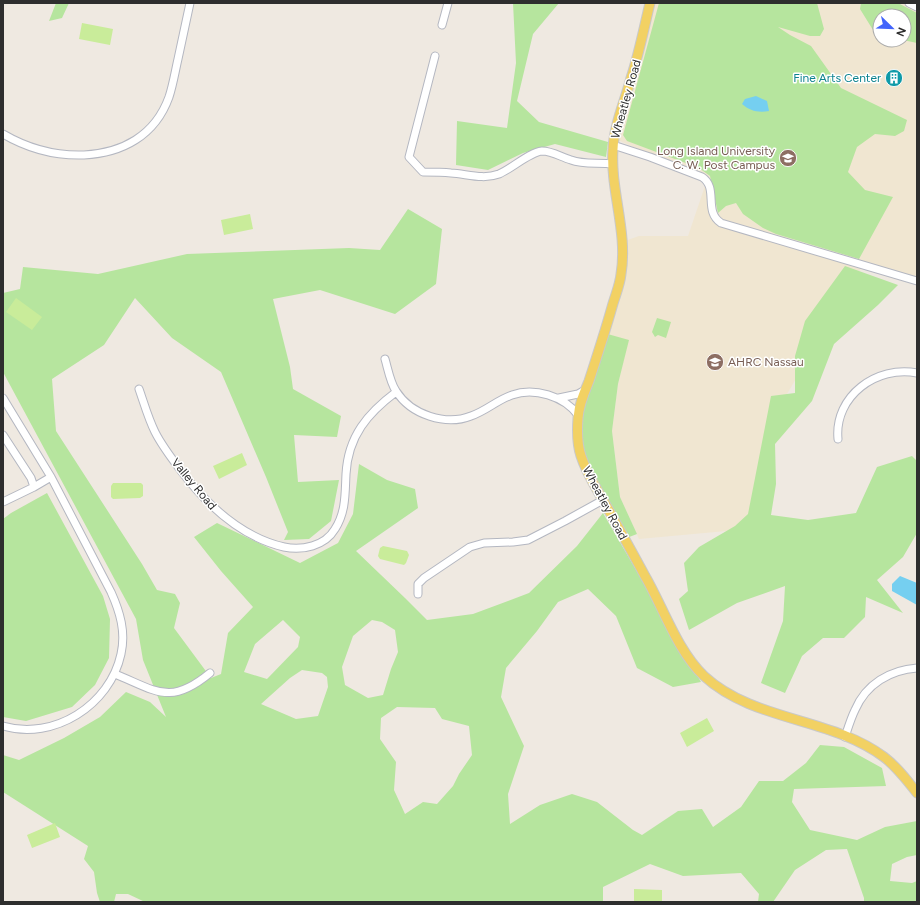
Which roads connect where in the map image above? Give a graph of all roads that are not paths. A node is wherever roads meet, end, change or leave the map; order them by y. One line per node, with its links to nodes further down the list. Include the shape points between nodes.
1 (190, 3): 8 (street, via 168,99 160,115 139,138 111,152 75,155 30,147)
2 (448, 3): 6 (street)
3 (650, 3): 9 (main road, Wheatley Road)
4 (909, 3): 5 (street)
5 (917, 7)
6 (442, 25)
7 (435, 56): 10 (street, via 409,157 423,172 484,177 498,174 541,151 589,164)
8 (3, 134)
9 (613, 145): 10 (main road, Wheatley Road); 11 (street, via 707,180 710,185 712,214 721,223)
10 (613, 164): 15 (main road, Wheatley Road, via 622,242 622,274)
11 (917, 281)
12 (385, 360): 16 (street)
13 (917, 372): 21 (street, via 888,372 864,384 845,405 839,420)
14 (139, 389): 16 (street, Valley Road, via 153,428 162,444 205,501 225,518 261,540 292,549 316,544 335,530 344,507 349,452 362,425 372,412)
15 (585, 390): 18 (street); 19 (main road, Wheatley Road)
16 (396, 392): 18 (street, via 422,414 449,420 471,416 517,393 538,393)
17 (3, 398): 22 (street)
18 (559, 398): 19 (street)
19 (578, 415): 24 (main road, Wheatley Road, via 577,437 581,457)
20 (3, 435): 23 (street, via 31,478)
21 (838, 439)
22 (51, 477): 23 (street); 29 (street, via 117,605 123,644)
23 (34, 487): 25 (street)
24 (603, 500): 26 (street, via 528,540 484,543 470,547 420,582); 31 (main road, Wheatley Road, via 682,646 705,676 724,691 747,702)
25 (3, 502)
26 (418, 594)
27 (917, 668): 31 (street, via 886,675 872,686 855,709)
28 (210, 673): 29 (street, via 187,689 173,693 161,693)
29 (115, 674): 30 (street, via 88,708 68,720 41,728 18,729)
30 (3, 726)
31 (845, 737): 32 (main road, Wheatley Road, via 883,756)
32 (917, 793)

